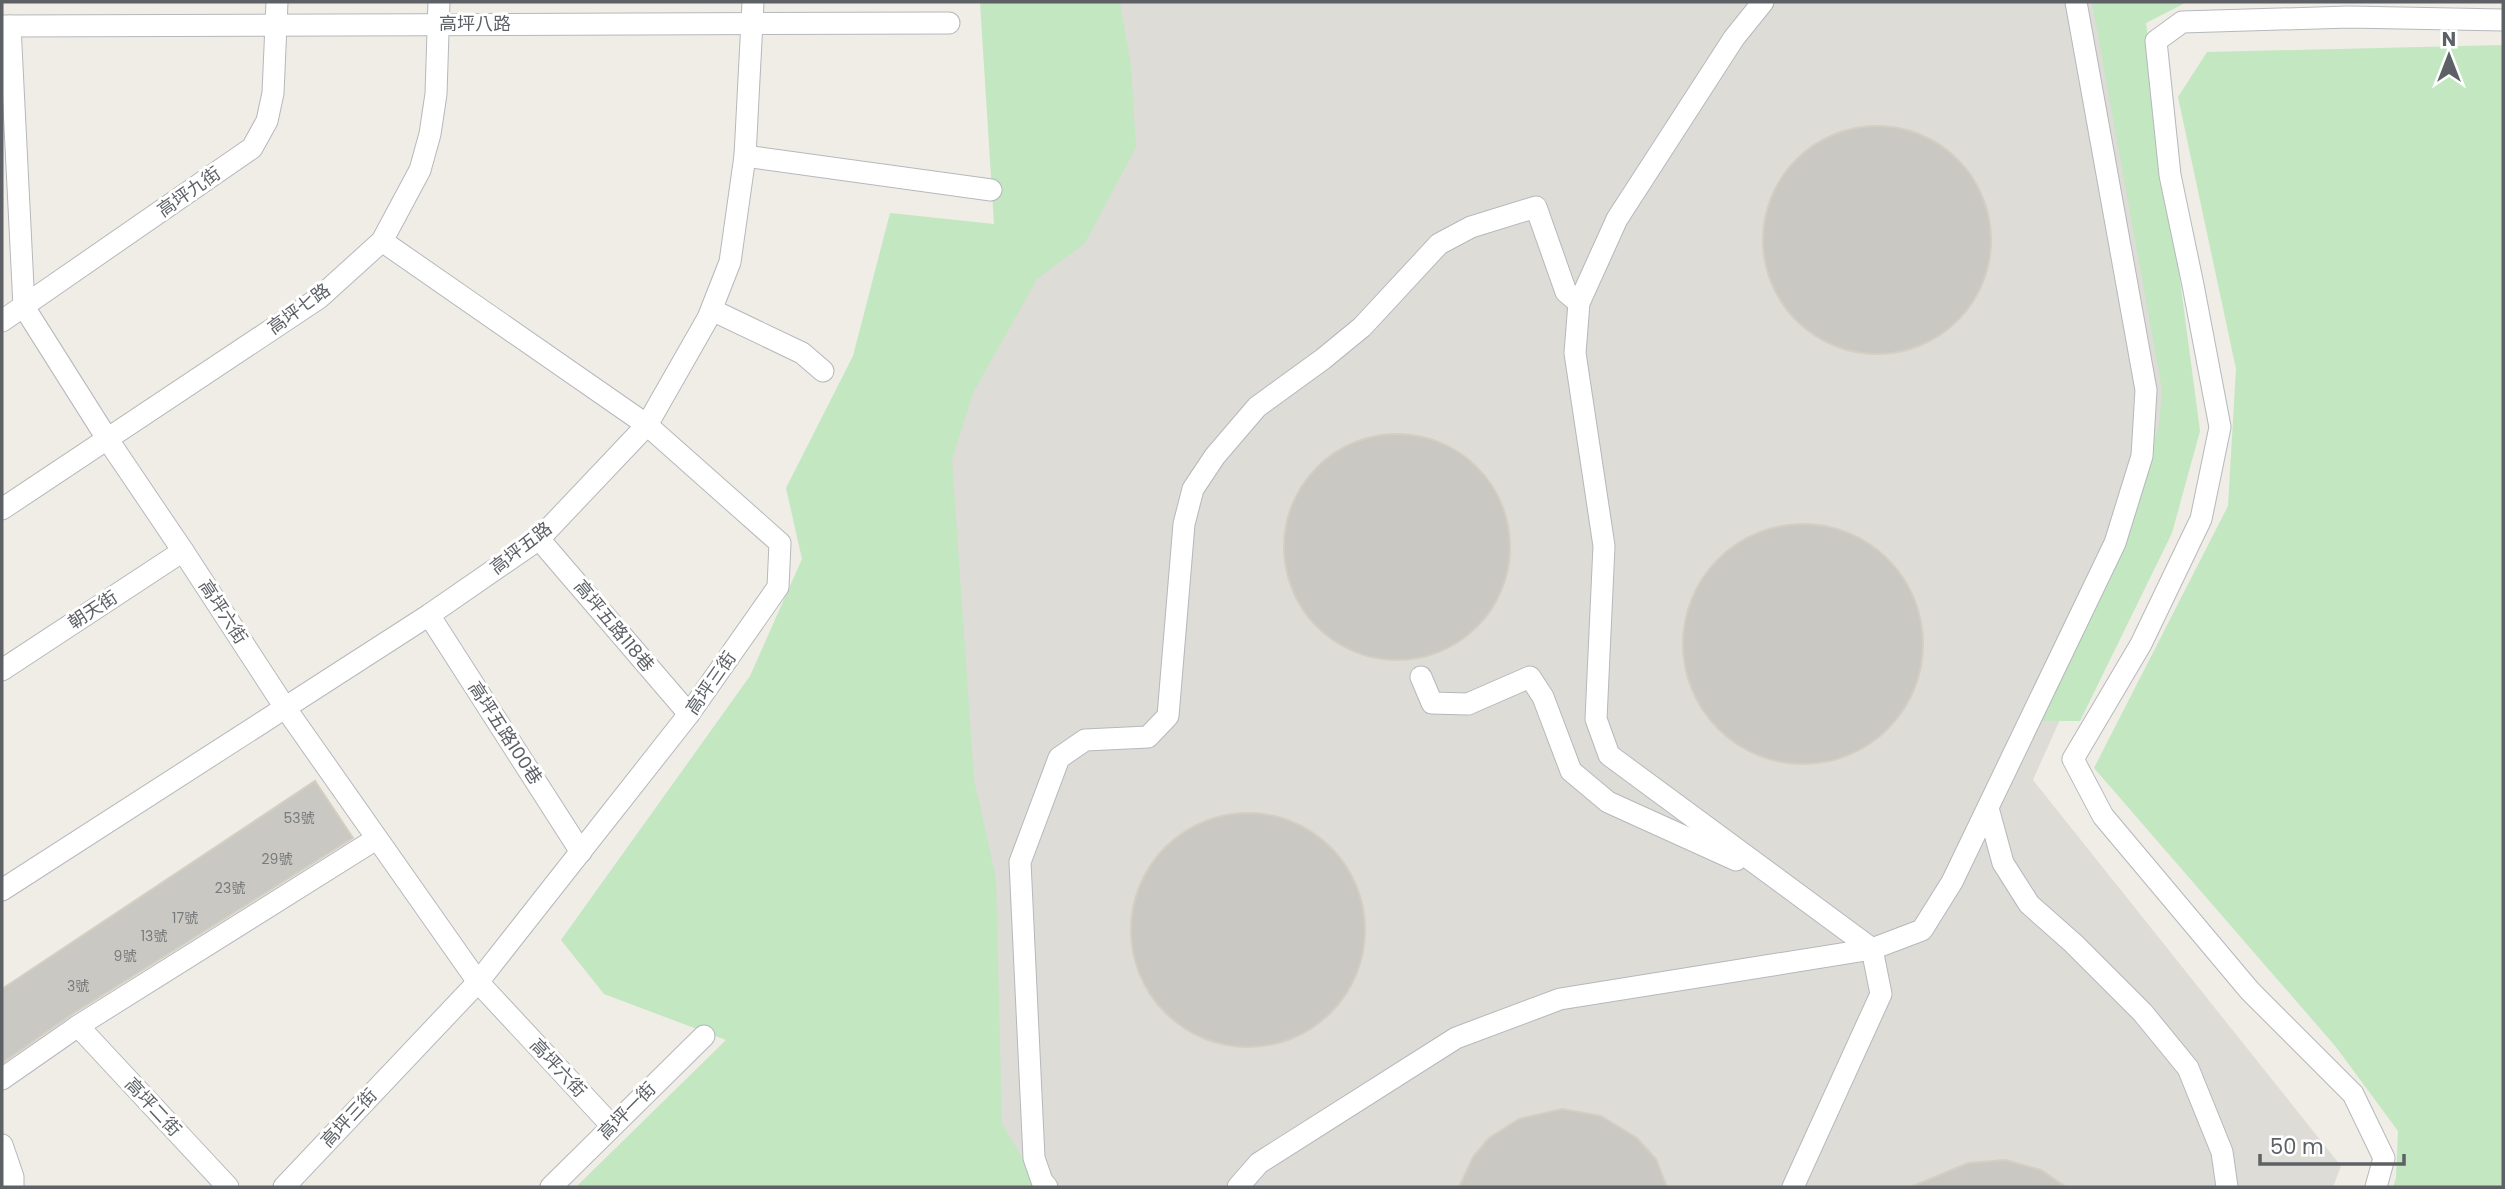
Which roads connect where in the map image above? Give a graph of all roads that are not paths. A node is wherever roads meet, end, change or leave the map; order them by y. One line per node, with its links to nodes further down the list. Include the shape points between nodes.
1 (277, 2): 8 (street, 高坪九街)
2 (439, 2): 9 (street, 高坪七路)
3 (1763, 2): 15 (street, via 1734,38 1617,219)
4 (2076, 2): 30 (street, via 2146,390 2142,456 2115,543)
5 (753, 12): 7 (street, 高坪八路); 9 (street, 高坪八路); 11 (street, 高坪五路)
6 (2503, 20): 50 (street, via 2349,17 2182,22 2156,41 2170,175 2220,427 2201,519 2141,644 2073,759 2112,827 2250,991 2353,1094 2384,1158)
7 (949, 23)
8 (277, 24): 9 (street, 高坪八路); 10 (street, 高坪八路); 16 (street, 高坪九街, via 273,93 267,121 252,148)
9 (440, 24): 14 (street, 高坪七路, via 436,94 421,170)
10 (6, 26): 12 (street, 高坪六街)
11 (745, 156): 13 (street); 17 (street, 高坪五路, via 730,262)
12 (10, 182): 16 (street, 高坪六街)
13 (991, 190)
14 (382, 240): 20 (street, 高坪三街); 21 (street, 高坪七路, via 318,298)
15 (1579, 303): 33 (street, via 1574,353 1604,546 1596,719 1609,755); 46 (street, via 1566,292 1536,207 1471,227 1439,244 1362,327 1257,407 1193,489 1184,524 1168,716 1148,737 1086,740 1059,758 1020,862 1034,1158)
16 (24, 307): 18 (street, 高坪九街); 21 (street, 高坪六街)
17 (712, 310): 19 (street, via 802,353); 20 (street, 高坪五路)
18 (2, 321)
19 (823, 371)
20 (647, 425): 23 (street, 高坪五路); 29 (street, 高坪三街, via 780,543 778,587)
21 (108, 440): 22 (street, 高坪七路); 24 (street, 高坪六街)
22 (2, 509)
23 (539, 539): 25 (street, 高坪五路); 29 (street, 高坪五路118巷)
24 (183, 551): 26 (street, 朝天街); 28 (street, 高坪六街)
25 (429, 615): 28 (street, 高坪五路); 32 (street, 高坪五路100巷)
26 (2, 670)
27 (1421, 677): 33 (street, via 1432,704 1468,704 1531,677 1571,771 1608,802)
28 (284, 706): 31 (street, 高坪六街); 34 (street, 高坪五路)
29 (689, 714): 32 (street, 高坪三街)
30 (1988, 808): 35 (street, via 1952,883 1922,930); 49 (street, via 2003,863 2029,904 2143,1013 2188,1068 2222,1152)
31 (376, 838): 36 (street, 高坪六街); 37 (street)
32 (581, 852): 36 (street, 高坪三街)
33 (1773, 877): 35 (street)
34 (2, 890)
35 (1871, 950): 47 (street, via 1560,999 1469,1033 1259,1163); 48 (street, via 1881,994)
36 (478, 982): 40 (street, 高坪六街); 44 (street, 高坪三街)
37 (78, 1026): 39 (street); 43 (street, 高坪二街)
38 (704, 1035): 40 (street, 高坪一街)
39 (2, 1079)
40 (612, 1126): 45 (street, 高坪一街)
41 (2, 1144): 42 (street)
42 (13, 1187)
43 (228, 1187)
44 (284, 1187)
45 (551, 1187)
46 (1047, 1187)
47 (1238, 1187)
48 (1793, 1187)
49 (2227, 1187)
50 (2376, 1187)

